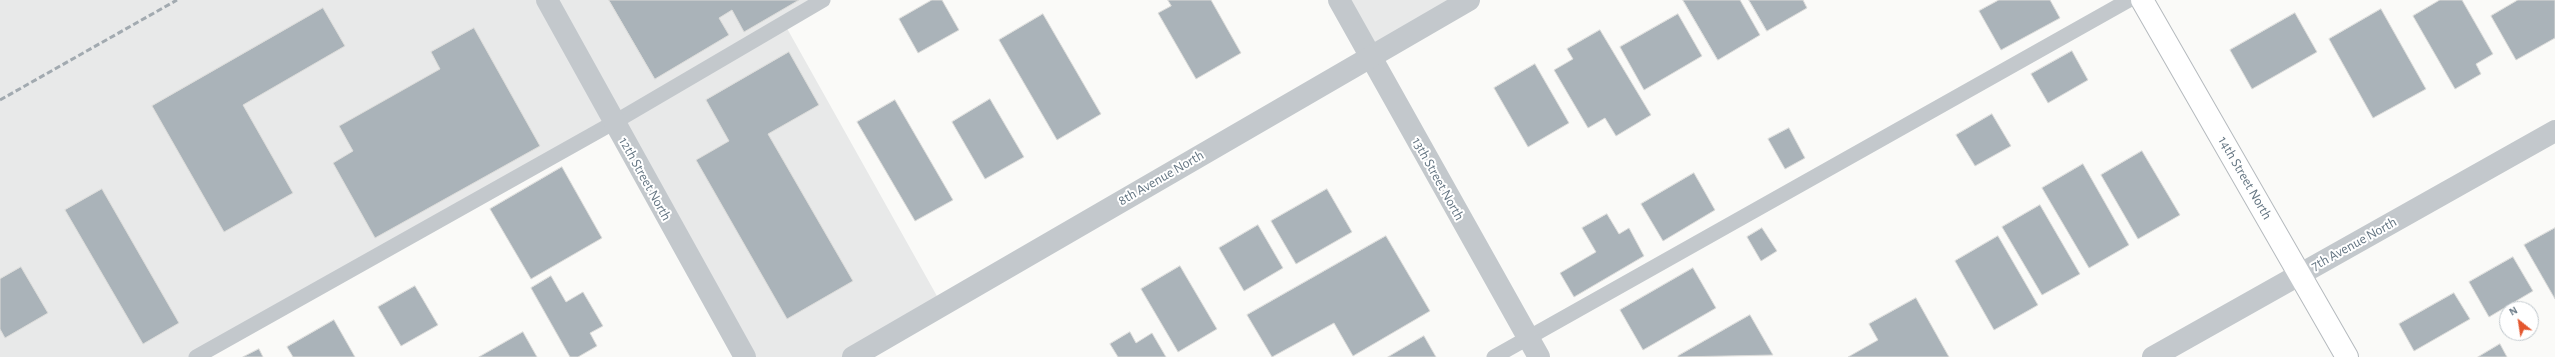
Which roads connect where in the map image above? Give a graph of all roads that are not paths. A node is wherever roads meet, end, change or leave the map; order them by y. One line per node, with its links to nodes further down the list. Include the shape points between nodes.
1 (547, 0): 8 (street, 12th Street North)
2 (823, 0): 8 (lane)
3 (1339, 0): 7 (street, 13th Street North)
4 (1469, 0): 7 (street, 8th Avenue North)
5 (2129, 0): 11 (lane)
6 (2142, 0): 10 (main road, 14th Street North)
7 (1370, 57): 11 (street, 13th Street North); 14 (street, 8th Avenue North)
8 (613, 123): 12 (lane); 13 (street, 12th Street North)
9 (2555, 131): 10 (street, 7th Avenue North)
10 (2300, 274): 17 (street, 7th Avenue North); 18 (main road, 14th Street North)
11 (1528, 338): 15 (lane); 16 (street, 13th Street North)
12 (196, 357)
13 (745, 357)
14 (853, 357)
15 (1494, 357)
16 (1539, 357)
17 (2153, 357)
18 (2347, 357)

